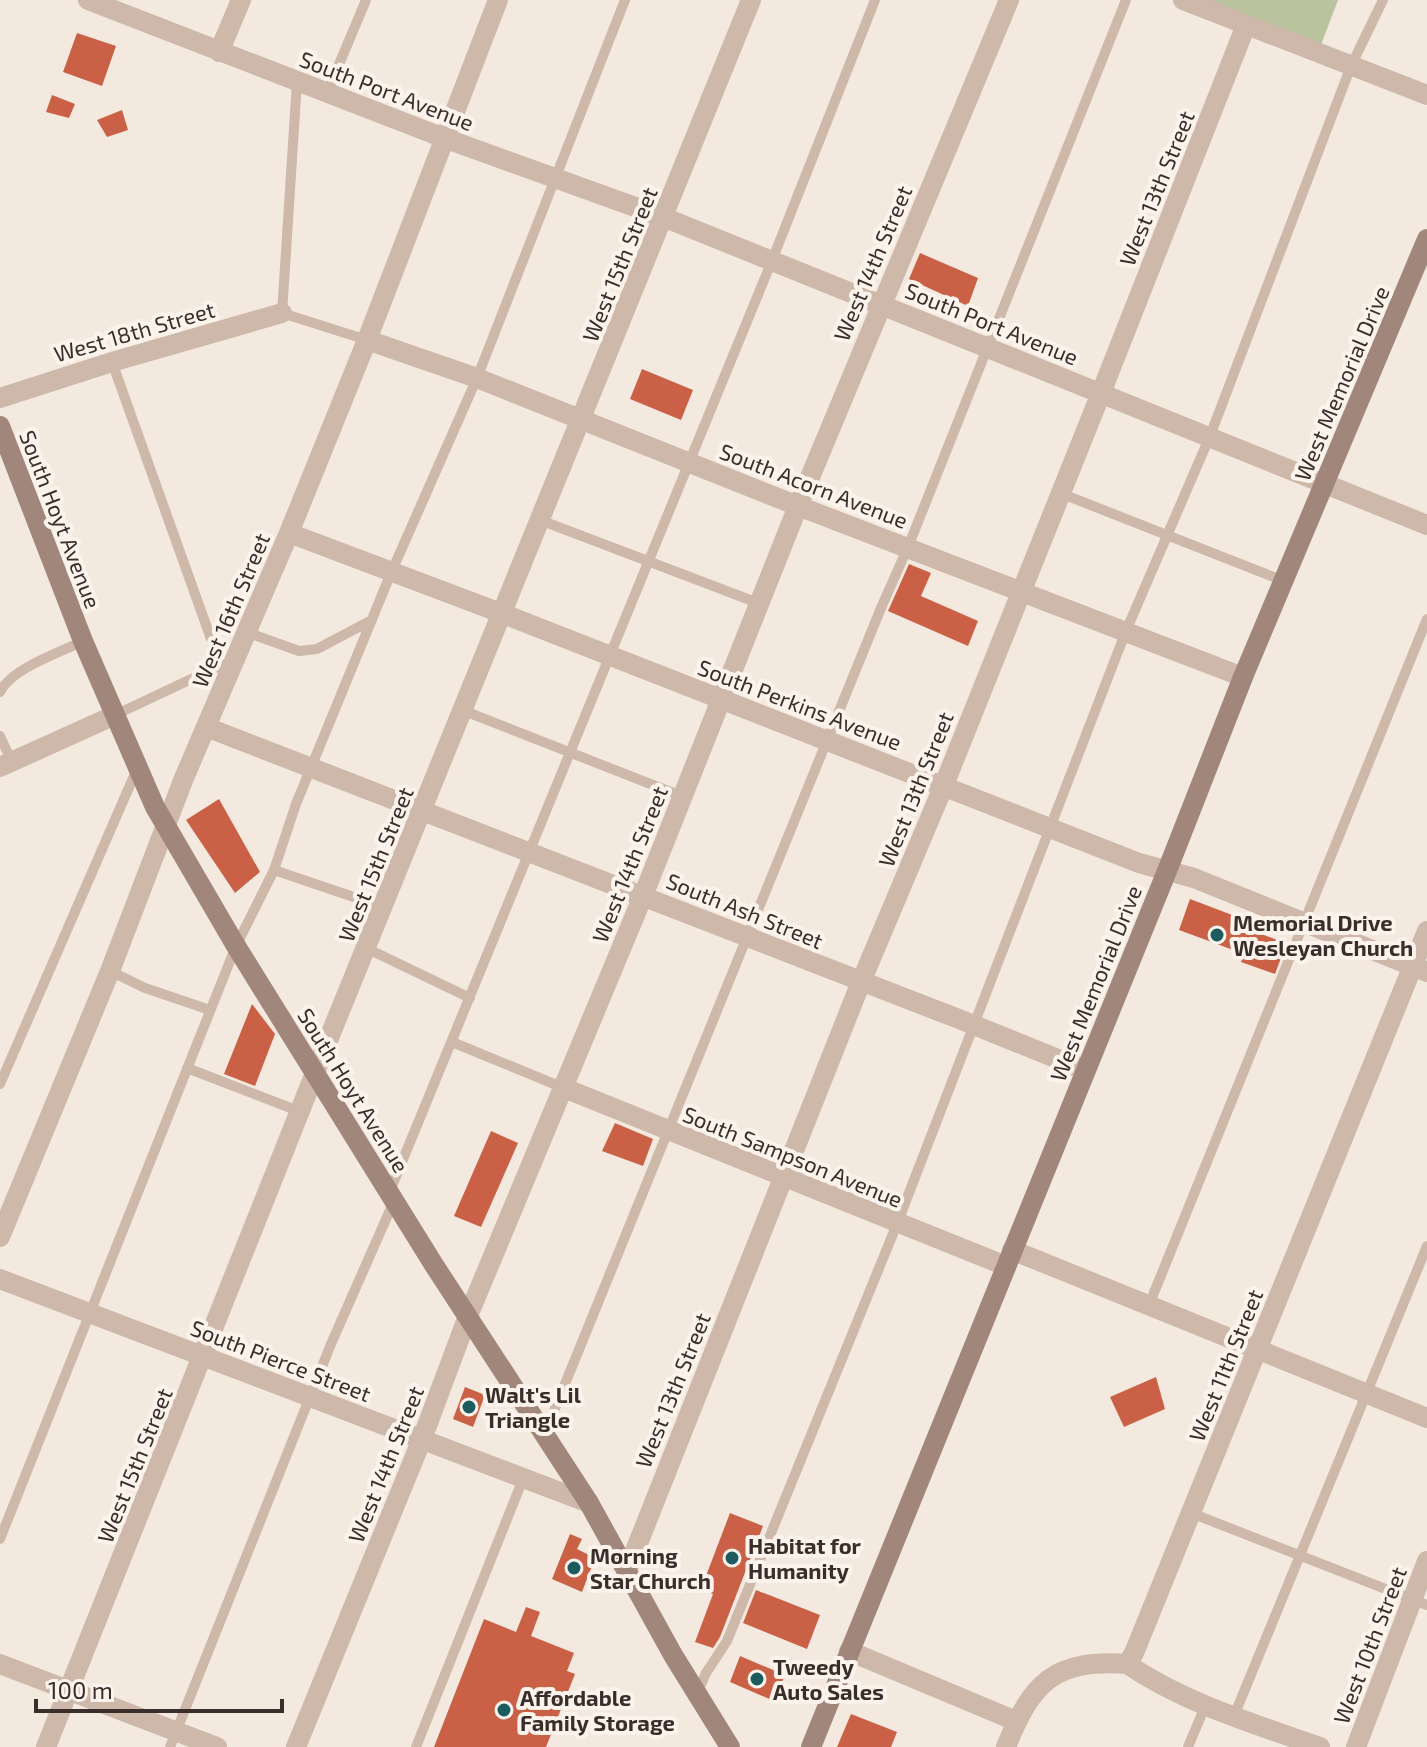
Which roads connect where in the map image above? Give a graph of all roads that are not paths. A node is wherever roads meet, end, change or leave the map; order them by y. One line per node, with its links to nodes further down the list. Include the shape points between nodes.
1 (88, 0): 12 (street, South Port Avenue)
2 (241, 0): 14 (street)
3 (366, 0): 17 (lane)
4 (498, 0): 19 (street, West 16th Street)
5 (625, 0): 20 (lane)
6 (751, 0): 21 (street, West 15th Street)
7 (875, 0): 23 (lane)
8 (1009, 0): 24 (street, West 14th Street)
9 (1126, 0): 27 (lane)
10 (1183, 0): 13 (street)
11 (1383, 0): 15 (lane)
12 (111, 4): 14 (street, South Port Avenue)
13 (1246, 25): 15 (street); 30 (street, West 13th Street)
14 (219, 52): 16 (street, South Port Avenue)
15 (1351, 66): 18 (street); 34 (lane)
16 (297, 82): 17 (street, South Port Avenue); 25 (lane)
17 (327, 93): 19 (street, South Port Avenue)
18 (1427, 95)
19 (444, 138): 20 (street, South Port Avenue); 26 (street, West 16th Street)
20 (557, 178): 21 (street, South Port Avenue); 29 (lane)
21 (663, 217): 23 (street, South Port Avenue); 32 (street, West 15th Street)
22 (1427, 239): 36 (main road, West Memorial Drive)
23 (771, 263): 24 (street, South Port Avenue); 35 (lane)
24 (881, 304): 27 (street, South Port Avenue); 38 (street, West 14th Street)
25 (282, 313): 26 (lane); 28 (street, West 18th Street)
26 (367, 340): 29 (street, South Acorn Avenue); 41 (street, West 16th Street)
27 (986, 348): 30 (street, South Port Avenue); 43 (lane)
28 (112, 362): 31 (street, West 18th Street); 56 (lane)
29 (477, 378): 32 (street, South Acorn Avenue); 45 (lane)
30 (1101, 393): 34 (street, South Port Avenue); 37 (street, West 13th Street)
31 (0, 398)
32 (582, 419): 35 (street, South Acorn Avenue); 39 (street, West 15th Street)
33 (0, 426): 54 (main road, South Hoyt Avenue)
34 (1210, 436): 36 (street, South Port Avenue); 42 (lane)
35 (688, 461): 38 (street, South Acorn Avenue); 44 (lane)
36 (1325, 483): 40 (street, South Port Avenue); 46 (main road, West Memorial Drive)
37 (1060, 493): 42 (lane); 47 (street, West 13th Street)
38 (798, 506): 43 (street, South Acorn Avenue); 48 (street, West 14th Street)
39 (540, 520): 44 (lane); 49 (street, West 15th Street)
40 (1427, 525)
41 (289, 533): 45 (street, South Perkins Avenue); 53 (street, West 16th Street)
42 (1168, 533): 46 (lane); 52 (lane)
43 (908, 547): 47 (street, South Acorn Avenue); 64 (lane)
44 (648, 561): 48 (lane); 55 (lane)
45 (391, 573): 49 (street, South Perkins Avenue); 51 (lane)
46 (1284, 581): 57 (main road, West Memorial Drive)
47 (1021, 590): 52 (street, South Acorn Avenue); 69 (street, West 13th Street)
48 (758, 603): 59 (street, West 14th Street)
49 (501, 613): 55 (street, South Perkins Avenue); 60 (street, West 15th Street)
50 (1427, 619): 79 (lane)
51 (372, 620): 53 (lane, via 317,649 299,651); 67 (lane)
52 (1126, 631): 57 (street, South Acorn Avenue); 73 (lane)
53 (246, 632): 56 (street, West 16th Street)
54 (83, 641): 58 (lane, via 16,674); 61 (main road, South Hoyt Avenue)
55 (610, 657): 59 (street, South Perkins Avenue); 65 (lane)
56 (223, 673): 61 (lane); 62 (street, West 16th Street)
57 (1243, 677): 76 (main road, West Memorial Drive)
58 (0, 692)
59 (720, 698): 64 (street, South Perkins Avenue); 70 (street, West 14th Street)
60 (462, 710): 65 (lane); 71 (street, West 15th Street)
61 (115, 715): 66 (street); 68 (main road, South Hoyt Avenue)
62 (206, 727): 67 (street, South Ash Street); 72 (street, West 16th Street)
63 (0, 736): 66 (lane)
64 (828, 741): 69 (street, South Perkins Avenue); 81 (lane)
65 (571, 752): 70 (lane); 74 (lane)
66 (5, 764)
67 (311, 767): 71 (street, South Ash Street); 75 (lane)
68 (138, 768): 72 (main road, South Hoyt Avenue); 94 (lane)
69 (944, 785): 73 (street, South Perkins Avenue); 86 (street, West 13th Street)
70 (681, 796): 77 (street, West 14th Street)
71 (423, 811): 74 (street, South Ash Street); 78 (street, West 15th Street)
72 (167, 827): 82 (main road, South Hoyt Avenue); 85 (street, West 16th Street)
73 (1049, 827): 76 (street, South Perkins Avenue); 89 (lane)
74 (530, 852): 77 (street, South Ash Street); 87 (lane)
75 (274, 870): 78 (lane); 82 (lane)
76 (1167, 871): 79 (street, South Perkins Avenue); 92 (main road, West Memorial Drive)
77 (643, 896): 81 (street, South Ash Street); 95 (street, West 14th Street)
78 (383, 907): 83 (street, West 15th Street)
79 (1304, 923): 84 (street, South Perkins Avenue); 105 (lane)
80 (1427, 931): 84 (street, West 11th Street)
81 (747, 937): 86 (street, South Ash Street); 97 (lane)
82 (236, 946): 88 (lane); 93 (main road, South Hoyt Avenue)
83 (366, 948): 87 (lane); 93 (street, West 15th Street)
84 (1420, 970): 108 (street, West 11th Street)
85 (110, 971): 88 (lane); 101 (street, West 16th Street)
86 (861, 982): 89 (street, South Ash Street); 98 (street, West 13th Street)
87 (470, 998): 90 (lane)
88 (210, 1010): 91 (lane)
89 (974, 1025): 92 (street, South Ash Street); 100 (lane)
90 (452, 1042): 95 (lane); 99 (lane)
91 (187, 1068): 96 (lane); 106 (lane)
92 (1085, 1070): 103 (main road, West Memorial Drive)
93 (316, 1074): 96 (street, West 15th Street); 99 (main road, South Hoyt Avenue)
94 (0, 1084)
95 (564, 1088): 97 (street, South Sampson Avenue); 107 (street, West 14th Street)
96 (301, 1112): 109 (street, West 15th Street)
97 (667, 1130): 98 (street, South Sampson Avenue); 113 (lane)
98 (782, 1177): 100 (street, South Sampson Avenue); 121 (street, West 13th Street)
99 (392, 1197): 107 (main road, South Hoyt Avenue); 111 (lane)
100 (897, 1224): 103 (street, South Sampson Avenue); 127 (lane, via 727,1641)
101 (0, 1237)
102 (1427, 1246): 110 (lane)
103 (1009, 1258): 105 (street, South Sampson Avenue); 123 (main road, West Memorial Drive)
104 (0, 1279): 106 (street, South Pierce Street)
105 (1149, 1305): 108 (street, South Sampson Avenue)
106 (88, 1312): 109 (street, South Pierce Street); 118 (lane)
107 (468, 1316): 113 (main road, South Hoyt Avenue); 114 (street, West 14th Street)
108 (1257, 1349): 110 (street, South Sampson Avenue); 117 (street, West 11th Street)
109 (203, 1356): 111 (street, South Pierce Street); 126 (street, West 15th Street)
110 (1366, 1393): 112 (street, South Sampson Avenue); 119 (lane)
111 (311, 1398): 114 (street, South Pierce Street); 131 (lane)
112 (1427, 1418)
113 (545, 1433): 116 (main road, South Hoyt Avenue)
114 (422, 1439): 115 (street, South Pierce Street); 134 (street, West 14th Street)
115 (523, 1479): 116 (street, South Pierce Street); 135 (lane)
116 (589, 1503): 121 (main road, South Hoyt Avenue)
117 (1191, 1513): 119 (lane); 125 (street, West 11th Street)
118 (0, 1539)
119 (1300, 1554): 122 (lane); 129 (lane)
120 (1427, 1561): 122 (street, West 10th Street)
121 (627, 1571): 127 (main road, South Hoyt Avenue)
122 (1420, 1602): 141 (street, West 10th Street)
123 (849, 1651): 130 (street); 137 (main road, West Memorial Drive)
124 (0, 1664): 126 (street)
125 (1127, 1664): 128 (street); 130 (street, via 1082,1664 1058,1673 1027,1700)
126 (70, 1690): 131 (street); 132 (street, West 15th Street)
127 (697, 1694): 136 (main road, South Hoyt Avenue)
128 (1206, 1704): 129 (street); 139 (lane)
129 (1234, 1716): 140 (street)
130 (1016, 1721): 138 (street)
131 (173, 1740): 133 (street)
132 (46, 1747)
133 (217, 1747)
134 (296, 1747)
135 (416, 1747)
136 (730, 1747)
137 (811, 1747)
138 (1006, 1747)
139 (1188, 1747)
140 (1320, 1747)
141 (1356, 1747)

